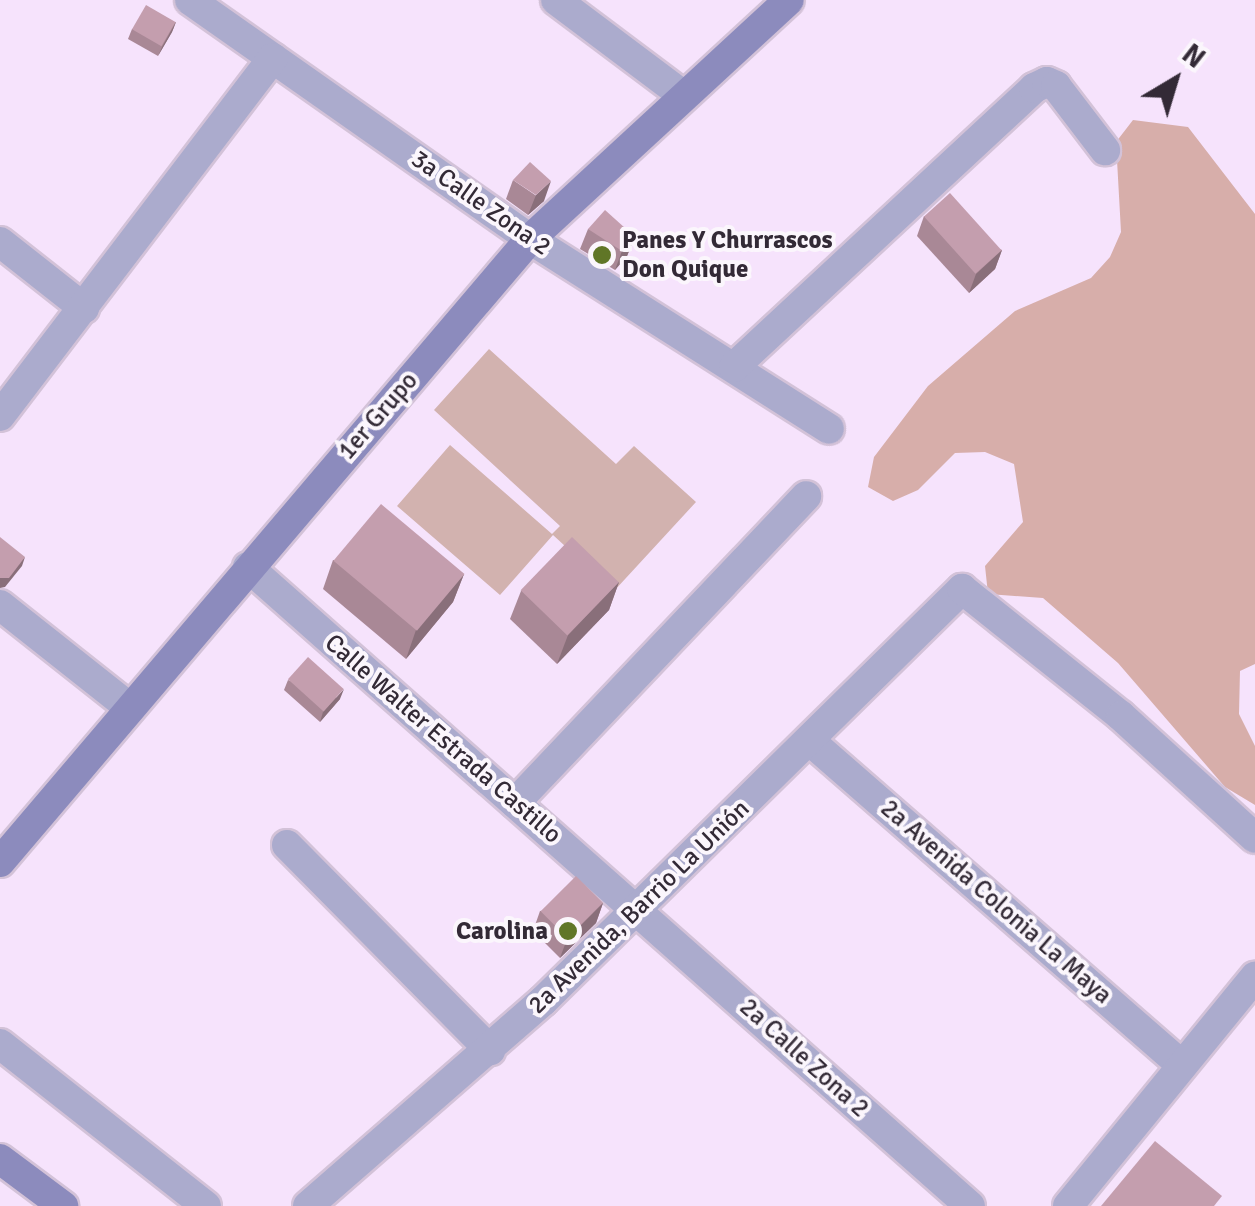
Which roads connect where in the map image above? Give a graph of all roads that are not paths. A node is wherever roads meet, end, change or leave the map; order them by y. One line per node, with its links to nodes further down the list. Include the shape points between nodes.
1 (190, 0): 4 (street, 3a Calle Zona 2)
2 (556, 0): 5 (street)
3 (789, 0): 5 (street, 1er Grupo)
4 (273, 58): 7 (street, 3a Calle Zona 2); 9 (street)
5 (684, 96): 7 (street, 1er Grupo)
6 (1105, 150): 10 (street, via 1056,86 1034,88)
7 (530, 239): 10 (street, 3a Calle Zona 2); 14 (street, 1er Grupo)
8 (0, 242): 9 (street)
9 (84, 308): 11 (street)
10 (734, 367): 12 (street, 3a Calle Zona 2)
11 (0, 416)
12 (829, 429)
13 (806, 496): 18 (street)
14 (248, 568): 16 (street, 1er Grupo); 18 (street, Calle Walter Estrada Castillo)
15 (0, 605): 16 (street)
16 (130, 708): 21 (street, 1er Grupo)
17 (809, 740): 19 (street, 2a Avenida, Barrio La Unión, via 956,592 971,592); 22 (street, 2a Avenida, Barrio La Unión); 26 (street, 2a Avenida Colonia La Maya)
18 (516, 803): 22 (street, Calle Walter Estrada Castillo)
19 (1255, 838)
20 (288, 845): 25 (street)
21 (0, 862)
22 (638, 910): 25 (street, 2a Avenida, Barrio La Unión); 31 (street, 2a Calle Zona 2)
23 (1255, 977): 26 (street)
24 (0, 1044): 29 (street)
25 (490, 1050): 30 (street, 2a Avenida, Barrio La Unión)
26 (1182, 1065): 32 (street)
27 (0, 1159): 28 (street)
28 (63, 1206)
29 (206, 1206)
30 (308, 1206)
31 (970, 1206)
32 (1068, 1206)

